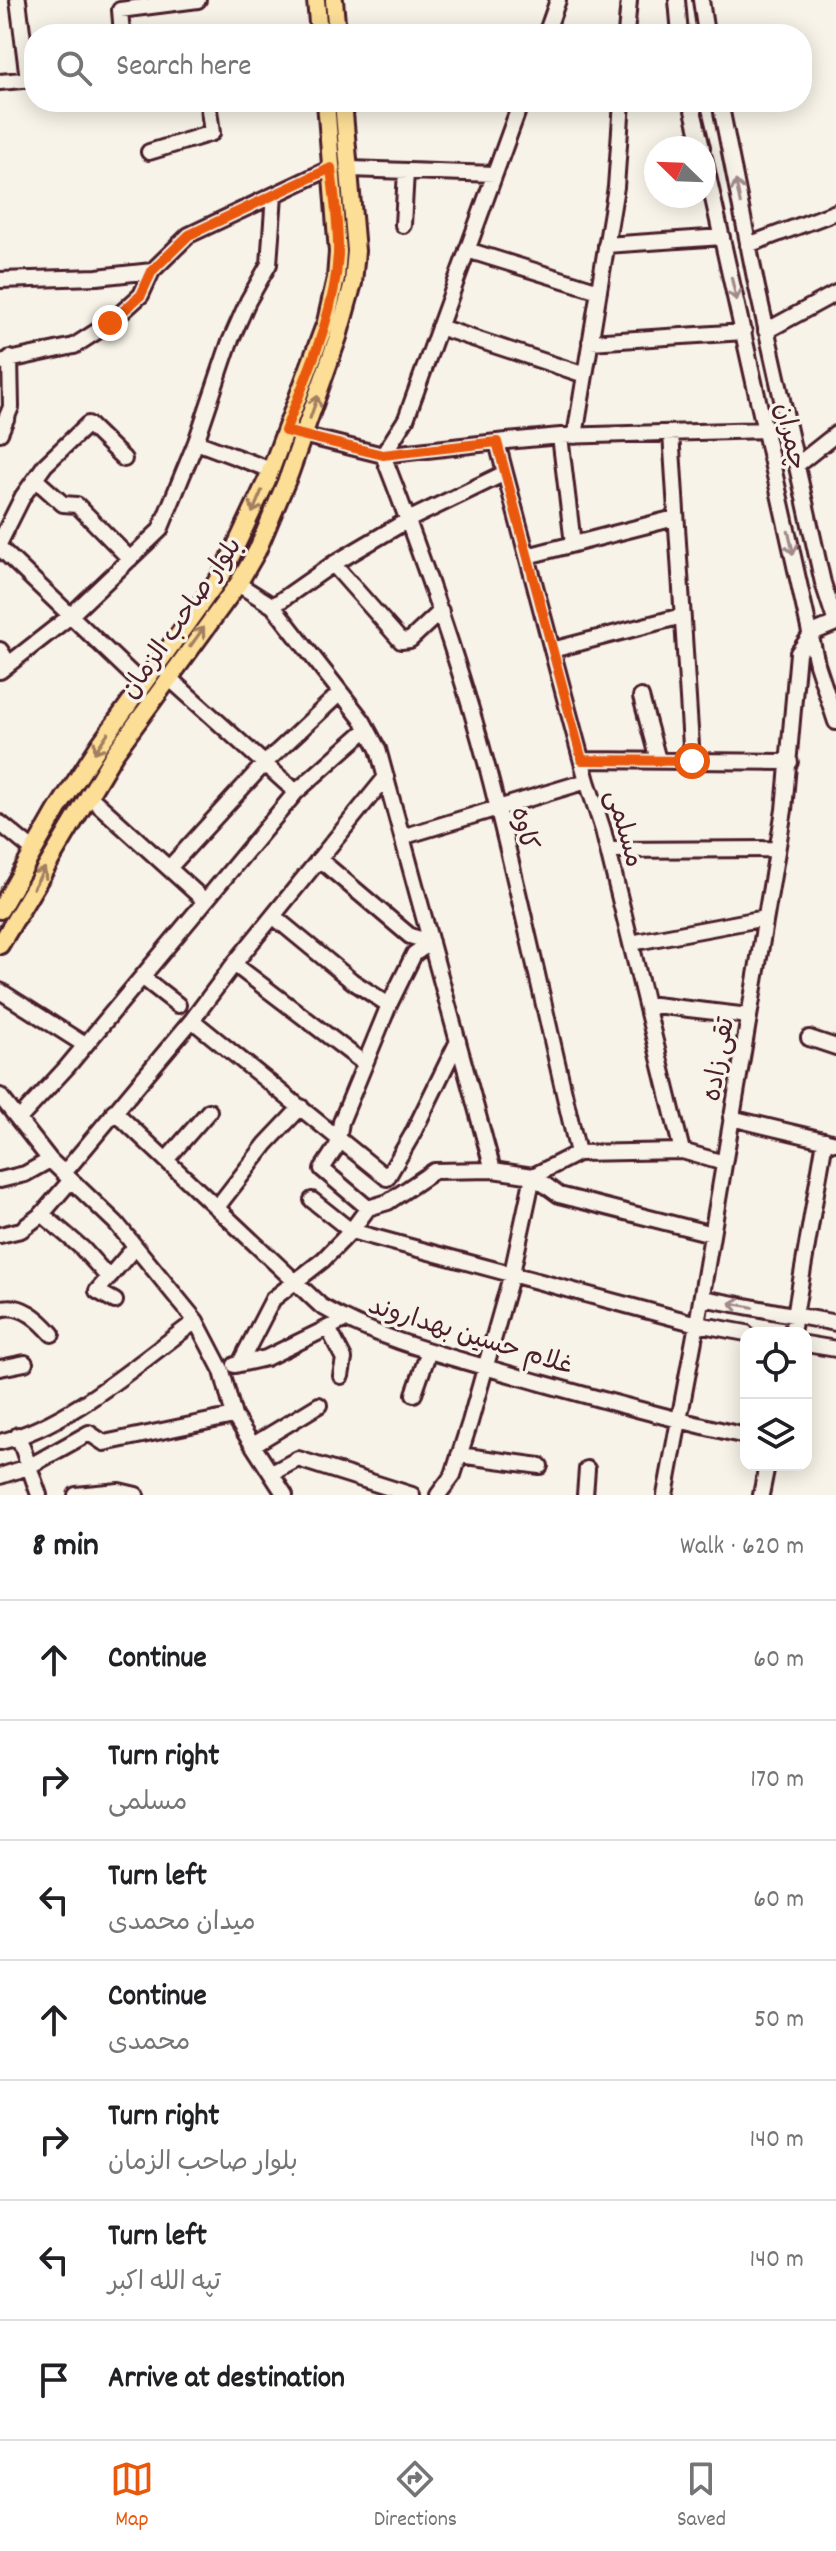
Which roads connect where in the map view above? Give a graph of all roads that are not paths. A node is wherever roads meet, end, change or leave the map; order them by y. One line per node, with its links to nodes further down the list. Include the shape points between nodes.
1 (18, 0): 16 (street)
2 (198, 0): 9 (street, via 120,10)
3 (316, 0): 10 (main road)
4 (334, 0): 11 (main road)
5 (558, 0): 12 (street)
6 (629, 0): 13 (street)
7 (677, 0): 14 (street)
8 (701, 0): 15 (street)
9 (121, 24)
10 (318, 24)
11 (336, 24)
12 (550, 24)
13 (627, 24)
14 (679, 24)
15 (705, 24)
16 (24, 36)
17 (24, 80): 18 (street)
18 (0, 82)
19 (209, 112): 27 (street, via 212,133)
20 (327, 112): 28 (main road, بلوار صاحب الزمان)
21 (344, 112): 29 (main road, بلوار صاحب الزمان)
22 (517, 112): 31 (street)
23 (621, 112): 37 (street)
24 (693, 112): 26 (street)
25 (722, 112): 38 (street, چمران, one-way to 25)
26 (699, 136)
27 (149, 152)
28 (331, 168): 32 (street); 51 (main road, بلوار صاحب الزمان, via 336,278 326,322)
29 (350, 169): 30 (street); 54 (main road, بلوار صاحب الزمان, one-way to 29, via 353,283)
30 (406, 171): 31 (street); 35 (street)
31 (495, 174): 39 (street)
32 (274, 195): 40 (street, via 189,235); 57 (street, via 269,264 229,344)
33 (715, 208): 36 (street, چمران)
34 (836, 212): 38 (street)
35 (403, 225)
36 (722, 237): 37 (street); 46 (street, چمران, one-way to 46)
37 (606, 245): 42 (street)
38 (748, 245): 45 (street, چمران)
39 (467, 250): 42 (street); 44 (street)
40 (152, 271): 41 (street); 48 (street, via 141,295 74,346)
41 (0, 280)
42 (599, 291): 47 (street)
43 (836, 293): 45 (street)
44 (439, 327): 49 (street); 59 (street, via 406,419)
45 (766, 331): 61 (street, چمران)
46 (744, 332): 47 (street); 50 (street, چمران)
47 (590, 342): 49 (street)
48 (5, 360): 52 (street, via 11,407)
49 (585, 375): 56 (street)
50 (766, 430): 53 (street); 79 (street, چمران, one-way to 79)
51 (285, 431): 54 (street); 62 (main road, بلوار صاحب الزمان)
52 (0, 433)
53 (671, 433): 56 (street); 65 (street)
54 (305, 434): 59 (street); 73 (main road, بلوار صاحب الزمان)
55 (836, 434): 61 (street)
56 (568, 436): 58 (street); 68 (street)
57 (196, 442): 62 (street); 71 (street, via 160,530)
58 (497, 442): 59 (street); 63 (street, مسلمی)
59 (383, 455): 66 (street, کاوه)
60 (124, 459): 64 (street, via 88,424)
61 (797, 465): 78 (street, چمران)
62 (271, 470): 84 (main road, بلوار صاحب الزمان, one-way to 84, via 223,573)
63 (505, 473): 66 (street); 70 (street, مسلمی)
64 (35, 479): 67 (street); 71 (street, via 63,504 77,505)
65 (675, 518): 68 (street); 76 (street)
66 (408, 520): 72 (street); 75 (street, کاوه)
67 (0, 542)
68 (573, 544): 70 (street)
69 (0, 548): 77 (street)
70 (527, 556): 81 (street, مسلمی)
71 (130, 559): 77 (street)
72 (333, 564): 74 (street); 75 (street, via 401,641 410,640)
73 (238, 584): 74 (street); 83 (main road, بلوار صاحب الزمان, one-way to 73)
74 (273, 606): 85 (street)
75 (441, 611): 98 (street, کاوه)
76 (682, 616): 81 (street); 91 (street)
77 (69, 617): 82 (street); 84 (street)
78 (836, 623): 79 (street)
79 (812, 633): 87 (street, چمران); 92 (street, تقی زاده, via 798,653)
80 (0, 650): 82 (street)
81 (552, 650): 89 (street, مسلمی)
82 (4, 667)
83 (168, 677): 93 (street); 97 (main road, بلوار صاحب الزمان)
84 (142, 684): 103 (main road, بلوار صاحب الزمان, one-way to 103)
85 (340, 693): 88 (street); 93 (street)
86 (641, 697): 90 (street)
87 (836, 722)
88 (367, 729): 94 (street); 96 (street)
89 (582, 760): 90 (street); 95 (street, مسلمی)
90 (658, 760): 91 (street)
91 (692, 761): 92 (street)
92 (790, 762): 101 (street, تقی زاده)
93 (264, 764): 96 (street); 105 (street)
94 (386, 777): 100 (street); 104 (street)
95 (587, 781): 98 (street); 102 (street, مسلمی)
96 (296, 792): 106 (street)
97 (88, 795): 105 (street); 112 (main road, بلوار صاحب الزمان, one-way to 97)
98 (497, 808): 100 (street); 135 (street, کاوه)
99 (0, 823): 103 (street)
100 (402, 837): 110 (street)
101 (777, 849): 102 (street); 109 (street, تقی زاده)
102 (608, 850): 111 (street, مسلمی)
103 (34, 851): 107 (main road, بلوار صاحب الزمان)
104 (319, 859): 108 (street); 110 (street, via 410,936)
105 (169, 868): 106 (street)
106 (205, 901): 114 (street)
107 (0, 910)
108 (273, 916): 113 (street); 118 (street)
109 (765, 918): 111 (street); 119 (street, تقی زاده)
110 (431, 942): 118 (street, via 414,954); 122 (street)
111 (631, 943): 116 (street, مسلمی)
112 (0, 945)
113 (234, 964): 120 (street); 125 (street)
114 (142, 977): 117 (street); 123 (street)
115 (0, 991): 123 (street)
116 (646, 1004): 119 (street); 134 (street, مسلمی)
117 (178, 1005)
118 (389, 1005): 125 (street)
119 (749, 1016): 130 (street, تقی زاده)
120 (192, 1020): 127 (street); 128 (street)
121 (809, 1038): 124 (street)
122 (458, 1041): 132 (street, via 387,1178); 139 (street)
123 (85, 1045): 131 (street)
124 (836, 1047)
125 (365, 1064): 132 (street)
126 (0, 1096): 131 (street)
127 (301, 1107): 132 (street); 144 (street)
128 (114, 1111): 136 (street, غلام حسین بهداروند); 141 (street)
129 (209, 1111): 136 (street)
130 (731, 1118): 133 (street); 138 (street, تقی زاده)
131 (19, 1119): 137 (street)
132 (338, 1137): 145 (street, via 322,1169)
133 (830, 1142): 157 (street)
134 (682, 1151): 135 (street); 138 (street)
135 (578, 1153): 140 (street)
136 (167, 1159): 144 (street, غلام حسین بهداروند)
137 (50, 1160): 141 (street); 142 (street)
138 (724, 1163): 148 (street, تقی زاده)
139 (493, 1170): 140 (street); 145 (street, via 434,1171 388,1202)
140 (533, 1176): 148 (street, via 559,1195); 151 (street)
141 (67, 1177): 146 (street); 150 (street)
142 (0, 1180)
143 (312, 1200): 147 (street)
144 (218, 1206): 153 (street, غلام حسین بهداروند)
145 (368, 1208): 147 (street)
146 (42, 1214): 149 (street, via 21,1230); 152 (street)
147 (351, 1231): 151 (street); 153 (street)
148 (712, 1234): 154 (street, تقی زاده)
149 (0, 1235)
150 (135, 1247): 152 (street); 159 (street)
151 (512, 1273): 161 (street); 171 (street)
152 (109, 1278): 155 (street, via 97,1291)
153 (296, 1280): 158 (street, غلام حسین بهداروند); 170 (street, via 273,1299)
154 (702, 1298): 157 (street, one-way to 154); 161 (street, تقی زاده)
155 (115, 1301)
156 (0, 1309): 165 (street, via 38,1319)
157 (795, 1315): 160 (street); 162 (street)
158 (344, 1320): 163 (street); 168 (street, غلام حسین بهداروند)
159 (196, 1321): 173 (street); 179 (street, via 51,1423)
160 (836, 1323)
161 (697, 1324): 164 (street); 178 (street, تقی زاده)
162 (793, 1327)
163 (328, 1328): 170 (street, via 266,1358); 174 (street, via 344,1359)
164 (740, 1332)
165 (52, 1334)
166 (812, 1345): 167 (street)
167 (836, 1349)
168 (429, 1351): 171 (street, غلام حسین بهداروند); 175 (street)
169 (25, 1363): 172 (street)
170 (240, 1363): 173 (street)
171 (484, 1366): 178 (street, غلام حسین بهداروند); 183 (street)
172 (0, 1368)
173 (222, 1371): 177 (street)
174 (341, 1376)
175 (414, 1394)
176 (319, 1405): 182 (street)
177 (234, 1416): 182 (street); 185 (street, via 104,1443 89,1433)
178 (679, 1421): 180 (street, غلام حسین بهداروند); 197 (street, تقی زاده)
179 (18, 1435): 181 (street); 185 (street)
180 (740, 1435)
181 (0, 1442)
182 (253, 1445): 188 (street)
183 (459, 1455): 184 (street); 195 (street)
184 (540, 1466)
185 (28, 1467): 189 (street); 190 (street)
186 (587, 1469): 196 (street)
187 (766, 1471): 198 (street)
188 (272, 1473): 193 (street); 194 (street, via 298,1459)
189 (0, 1476)
190 (39, 1495)
191 (76, 1495): 192 (street)
192 (136, 1495)
193 (285, 1495)
194 (412, 1495)
195 (438, 1495)
196 (585, 1495)
197 (665, 1495)
198 (761, 1495)

